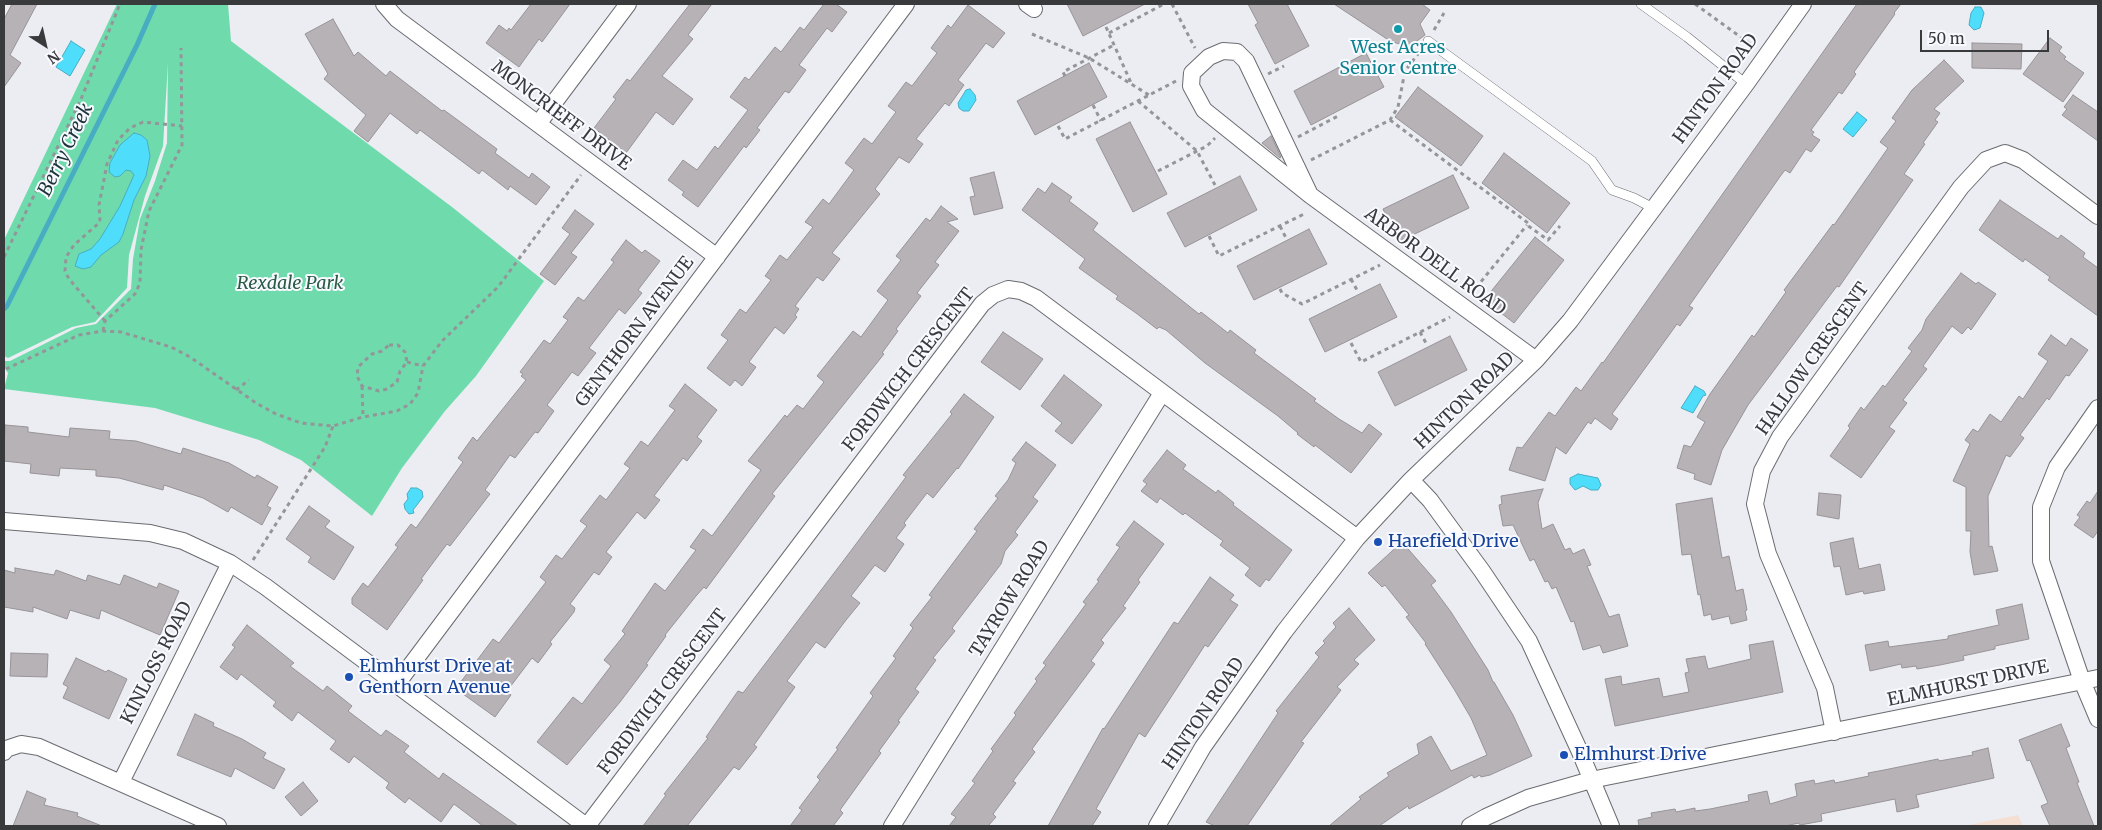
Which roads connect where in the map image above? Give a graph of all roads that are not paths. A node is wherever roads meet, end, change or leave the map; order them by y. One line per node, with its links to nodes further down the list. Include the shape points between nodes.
1 (384, 4): 8 (street, MONCRIEFF DRIVE, via 397,19)
2 (628, 4): 8 (street)
3 (906, 4): 12 (street, GENTHORN AVENUE)
4 (1641, 4): 7 (lane)
5 (1803, 4): 7 (street, HINTON ROAD)
6 (1428, 41): 10 (lane, via 1592,161 1612,190)
7 (1746, 84): 10 (street, HINTON ROAD)
8 (538, 124): 12 (street, MONCRIEFF DRIVE)
9 (1315, 198): 9 (street, ARBOR DELL ROAD, via 1204,110 1191,86 1197,67 1209,57 1223,51 1236,52 1246,61); 13 (street, ARBOR DELL ROAD)
10 (1653, 208): 13 (street, HINTON ROAD, via 1570,321)
11 (2098, 216): 24 (street, HALLOW CRESCENT, via 2023,160 2005,153 1986,160 1960,187 1780,437 1762,471 1755,504 1768,554 1825,688)
12 (717, 257): 22 (street, GENTHORN AVENUE)
13 (1536, 360): 16 (street, HINTON ROAD)
14 (1162, 393): 18 (street, FORDWICH CRESCENT); 29 (street, FORDWICH CRESCENT, via 1021,290 1008,289 982,304); 30 (street, TAYROW ROAD)
15 (2098, 408): 21 (street, via 2057,467 2041,507 2041,561)
16 (1412, 480): 18 (street, HINTON ROAD); 26 (street, via 1482,571 1529,641)
17 (4, 521): 19 (street, via 150,533 183,541)
18 (1357, 538): 31 (street, HINTON ROAD, via 1284,632 1203,747)
19 (230, 563): 22 (street); 27 (street, KINLOSS ROAD)
20 (2098, 678): 21 (street, ELMHURST DRIVE)
21 (2082, 681): 23 (street); 24 (street, ELMHURST DRIVE)
22 (396, 685): 29 (street)
23 (2098, 720)
24 (1834, 732): 26 (street, ELMHURST DRIVE)
25 (4, 752): 27 (street, via 22,744 39,747)
26 (1591, 780): 32 (street, ELMHURST DRIVE, via 1528,798); 33 (street)
27 (120, 782): 28 (street)
28 (218, 826)
29 (586, 826)
30 (892, 826)
31 (1156, 826)
32 (1470, 826)
33 (1611, 826)

